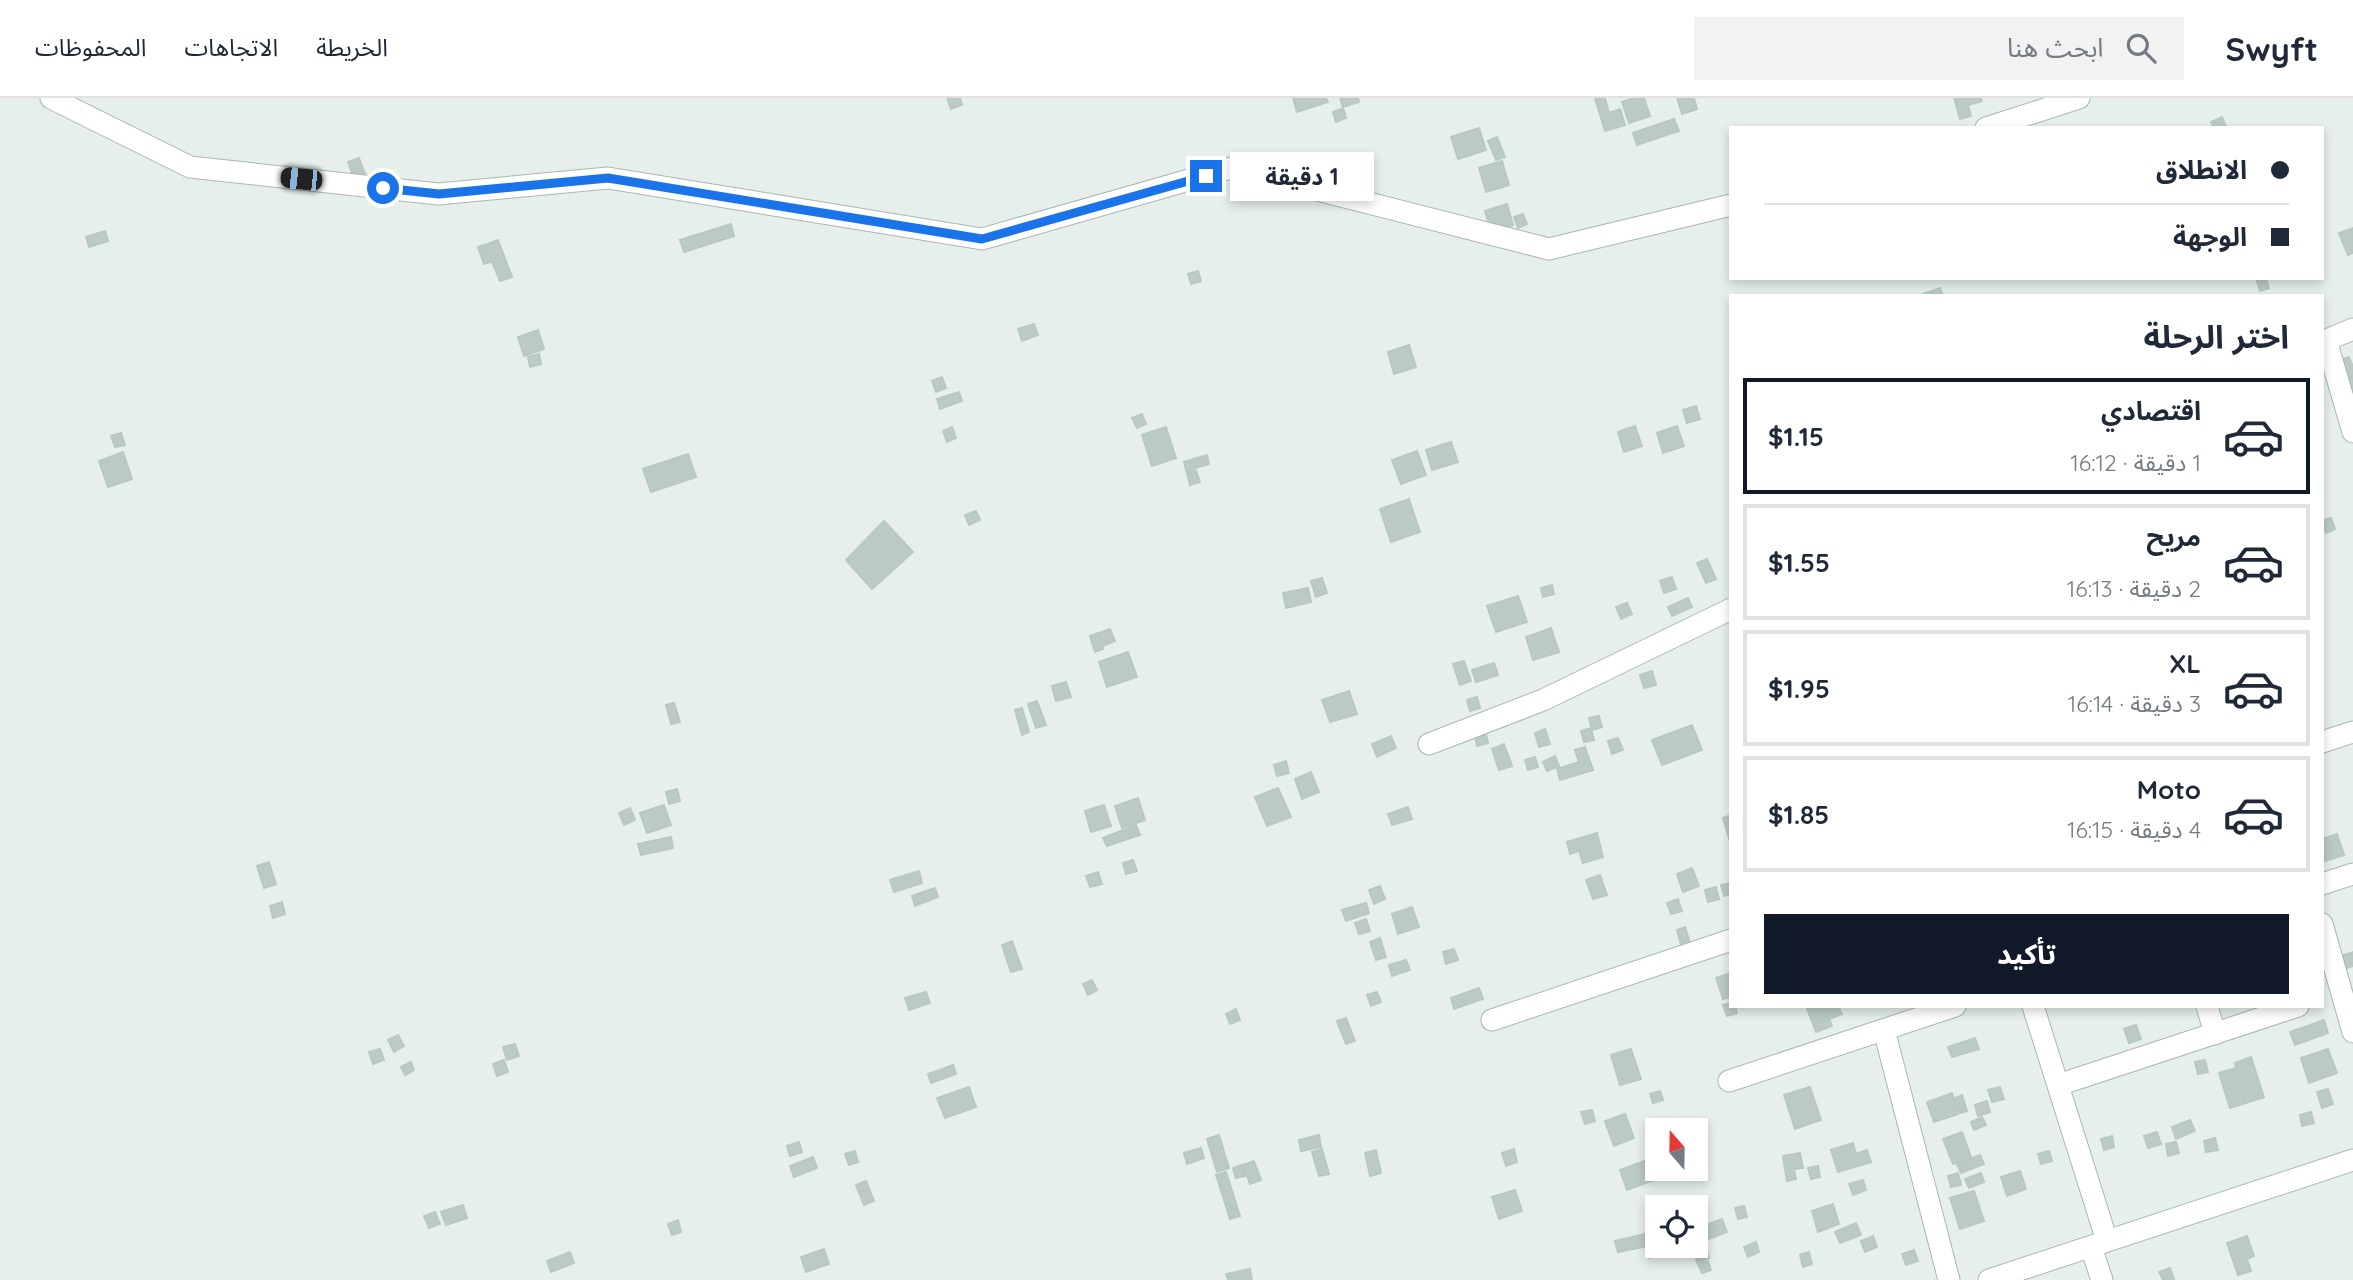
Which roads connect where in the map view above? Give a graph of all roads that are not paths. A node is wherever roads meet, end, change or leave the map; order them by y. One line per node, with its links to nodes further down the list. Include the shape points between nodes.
1 (51, 98): 4 (street, via 190,167 439,194 608,178 982,239 1231,168 1549,248)
2 (2079, 98): 3 (street)
3 (1992, 126)
4 (1729, 205)
5 (2353, 329): 6 (street)
6 (2324, 341): 7 (street)
7 (2353, 432)
8 (1729, 611): 11 (street, via 1543,700)
9 (2353, 732): 10 (street)
10 (2324, 741)
11 (1429, 744)
12 (2353, 874): 13 (street)
13 (2324, 883)
14 (2324, 938): 16 (street)
15 (1729, 941): 21 (street)
16 (2332, 995): 23 (street)
17 (1949, 1008): 22 (street)
18 (2034, 1008): 26 (street)
19 (2208, 1008): 24 (street)
20 (2292, 1008): 24 (street)
21 (1492, 1020)
22 (1884, 1030): 25 (street); 29 (street)
23 (2353, 1032)
24 (2215, 1034): 26 (street)
25 (1729, 1081)
26 (2058, 1085): 28 (street)
27 (2353, 1160): 28 (street)
28 (2099, 1244): 30 (street); 31 (street)
29 (1950, 1280)
30 (1989, 1280)
31 (2102, 1280)

